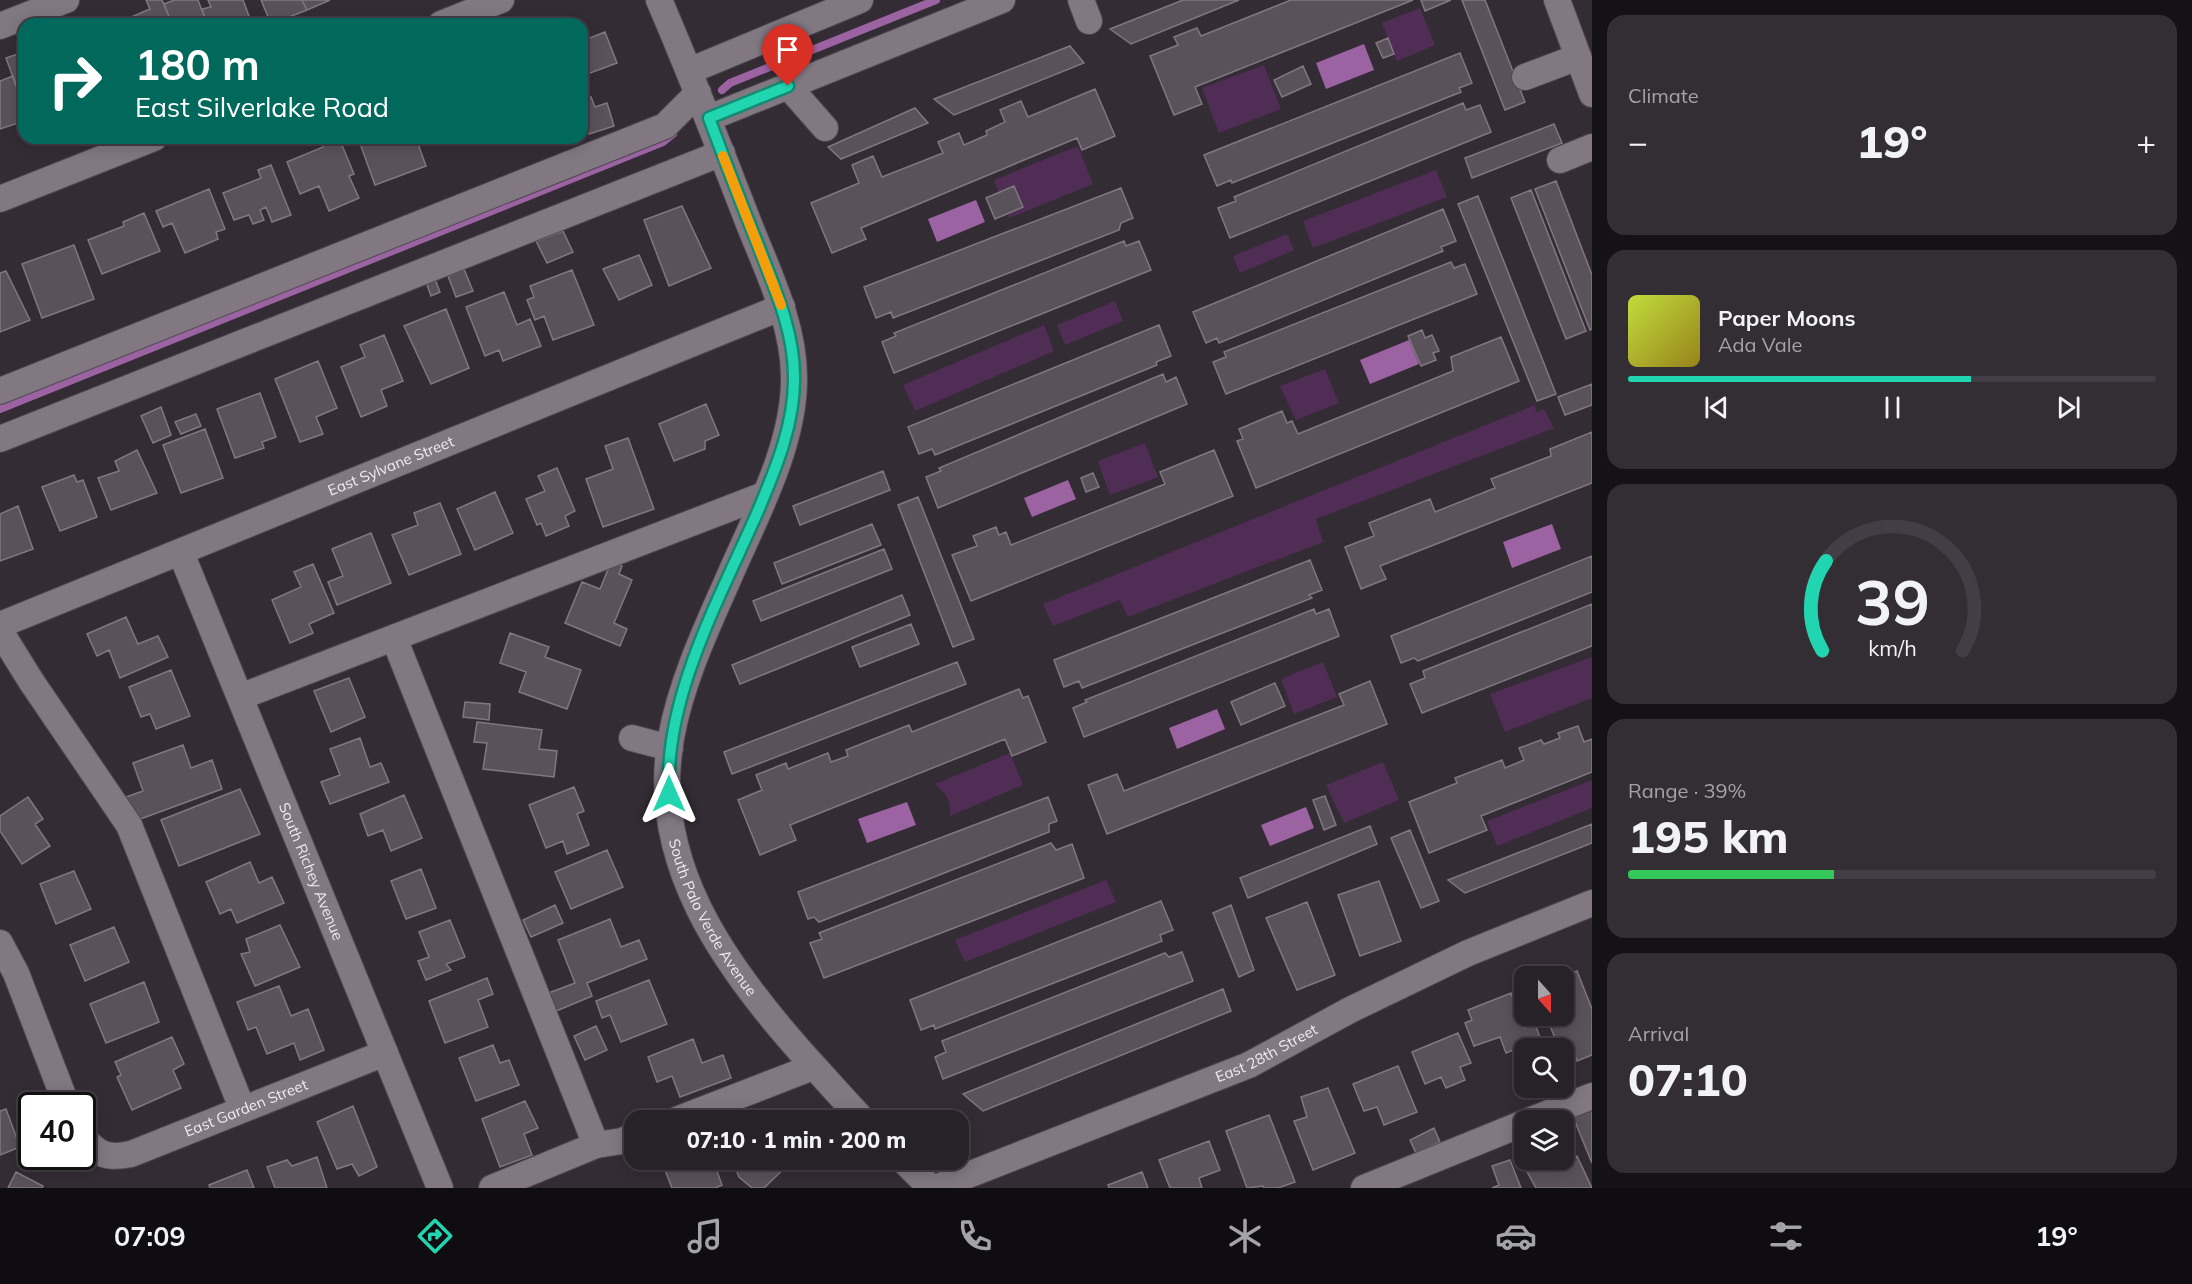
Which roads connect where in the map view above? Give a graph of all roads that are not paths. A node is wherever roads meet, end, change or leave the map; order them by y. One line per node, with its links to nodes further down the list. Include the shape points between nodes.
1 (66, 0): 7 (street)
2 (501, 0): 8 (street)
3 (659, 0): 13 (street, South Palo Verde Avenue)
4 (860, 0): 13 (street)
5 (1002, 0): 14 (street)
6 (1557, 0): 11 (street)
7 (20, 18)
8 (456, 18)
9 (18, 19): 10 (street)
10 (0, 26)
11 (1578, 57): 12 (street); 15 (street)
12 (1524, 77)
13 (694, 82): 16 (street, South Palo Verde Avenue); 24 (street, via 665,126)
14 (788, 86): 16 (street); 17 (street)
15 (1592, 94)
16 (709, 118): 20 (street, South Palo Verde Avenue)
17 (825, 129)
18 (139, 144): 22 (street)
19 (1592, 147): 21 (street)
20 (722, 153): 23 (street, South Palo Verde Avenue); 25 (street)
21 (1560, 160)
22 (0, 200)
23 (782, 307): 26 (street, South Palo Verde Avenue, via 792,351 793,397 784,444); 27 (street, East Sylvane Street)
24 (0, 390)
25 (0, 439)
26 (764, 495): 30 (street); 33 (street, South Palo Verde Avenue, via 693,665)
27 (181, 553): 28 (street, East Sylvane Street); 31 (street, South Richey Avenue)
28 (0, 625)
29 (0, 631): 40 (street, via 129,825)
30 (394, 638): 31 (street); 46 (street)
31 (240, 698): 36 (street, South Richey Avenue)
32 (632, 738): 33 (street)
33 (670, 748): 37 (street, South Palo Verde Avenue, via 670,813 683,875 696,907 747,990)
34 (1592, 903): 51 (street, East 28th Street, via 1468,953 1249,1065)
35 (0, 943): 38 (street, via 16,973)
36 (385, 1053): 40 (street, East Garden Street); 49 (street, South Richey Avenue)
37 (813, 1066): 41 (street); 42 (street, South Palo Verde Avenue)
38 (63, 1092)
39 (1592, 1096): 43 (street)
40 (242, 1108): 47 (street, East Garden Street, via 130,1154 105,1156)
41 (701, 1110)
42 (854, 1110)
43 (1556, 1110)
44 (1514, 1127): 52 (street)
45 (624, 1140): 46 (street)
46 (596, 1145): 50 (street)
47 (96, 1151)
48 (914, 1170): 51 (street)
49 (440, 1188)
50 (492, 1188)
51 (933, 1188)
52 (1364, 1188)

